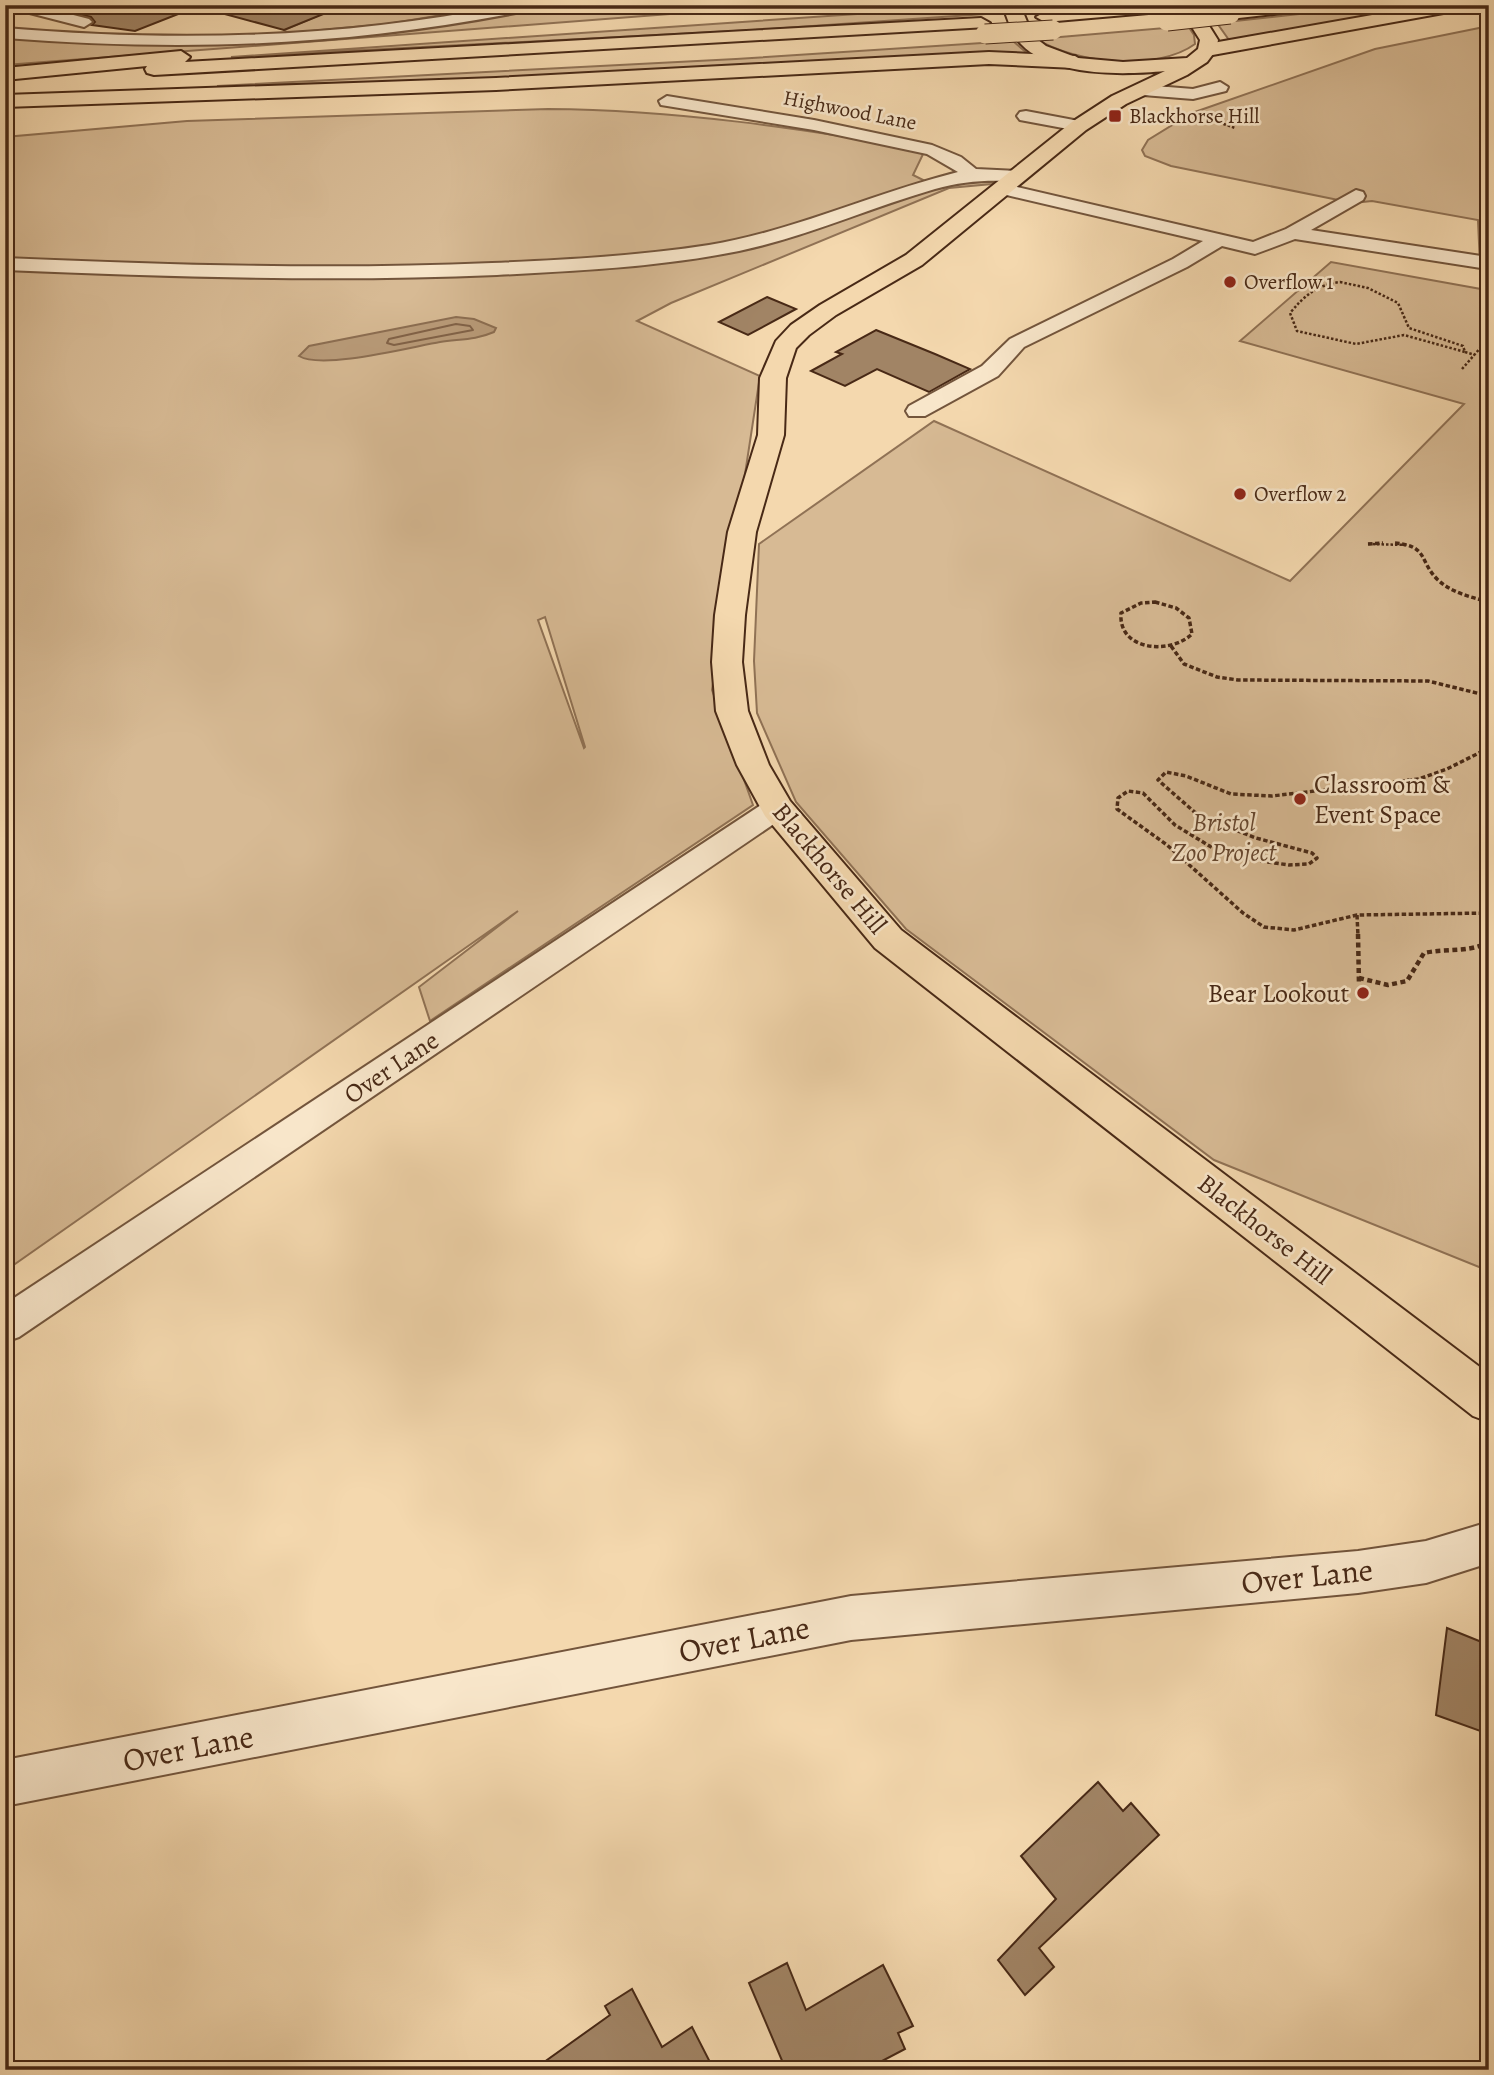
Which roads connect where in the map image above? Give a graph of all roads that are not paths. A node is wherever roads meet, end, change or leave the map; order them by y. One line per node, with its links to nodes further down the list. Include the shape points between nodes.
1 (531, 5): 15 (street, via 339,35)
2 (1011, 5): 17 (main road, via 1026,39 1044,52)
3 (1185, 5): 7 (main road); 16 (main road, via 1209,40)
4 (1308, 5): 7 (main road, bridge, via 1230,14)
5 (1460, 5): 16 (main road)
6 (19, 6): 8 (street)
7 (1163, 14): 12 (main road, bridge)
8 (49, 15): 9 (street); 13 (street)
9 (88, 22)
10 (673, 22): 19 (main road, via 229,52)
11 (5, 27): 13 (street)
12 (983, 29): 20 (main road); 23 (main road)
13 (40, 30): 15 (street)
14 (5, 33): 15 (street)
15 (108, 39)
16 (1203, 54): 18 (main road, via 1147,67); 22 (main road, Blackhorse Hill)
17 (1075, 62): 18 (main road); 25 (main road, via 989,58 496,84)
18 (1097, 65): 24 (main road, via 1122,83 1125,90)
19 (5, 74)
20 (5, 79)
21 (1220, 87): 22 (street, via 1193,94)
22 (1143, 90): 24 (main road, Blackhorse Hill)
23 (5, 92)
24 (1119, 100): 28 (main road, Blackhorse Hill)
25 (5, 102)
26 (667, 102): 29 (street, Highwood Lane, via 912,145 948,156)
27 (1026, 116): 28 (street)
28 (1079, 126): 30 (main road, Blackhorse Hill)
29 (972, 175): 30 (street); 37 (street, via 783,234 712,250 628,261 449,272 291,275)
30 (1011, 183): 33 (street); 41 (main road, Blackhorse Hill, via 914,260 800,330 778,361 771,435 742,532 727,662 732,712 740,737)
31 (1356, 195): 32 (street)
32 (1293, 233): 34 (street); 36 (street)
33 (1217, 241): 34 (street); 40 (street, via 1017,344 990,371)
34 (1255, 248): 35 (street)
35 (1232, 260)
36 (1480, 262)
37 (5, 264)
38 (1197, 276): 39 (street)
39 (1139, 304)
40 (917, 411)
41 (777, 808): 42 (street, Over Lane); 43 (main road, Blackhorse Hill, via 888,939)
42 (5, 1325)
43 (1489, 1401)
44 (1489, 1542): 45 (street, Over Lane, via 1426,1562 1358,1572 850,1618)
45 (5, 1783)

